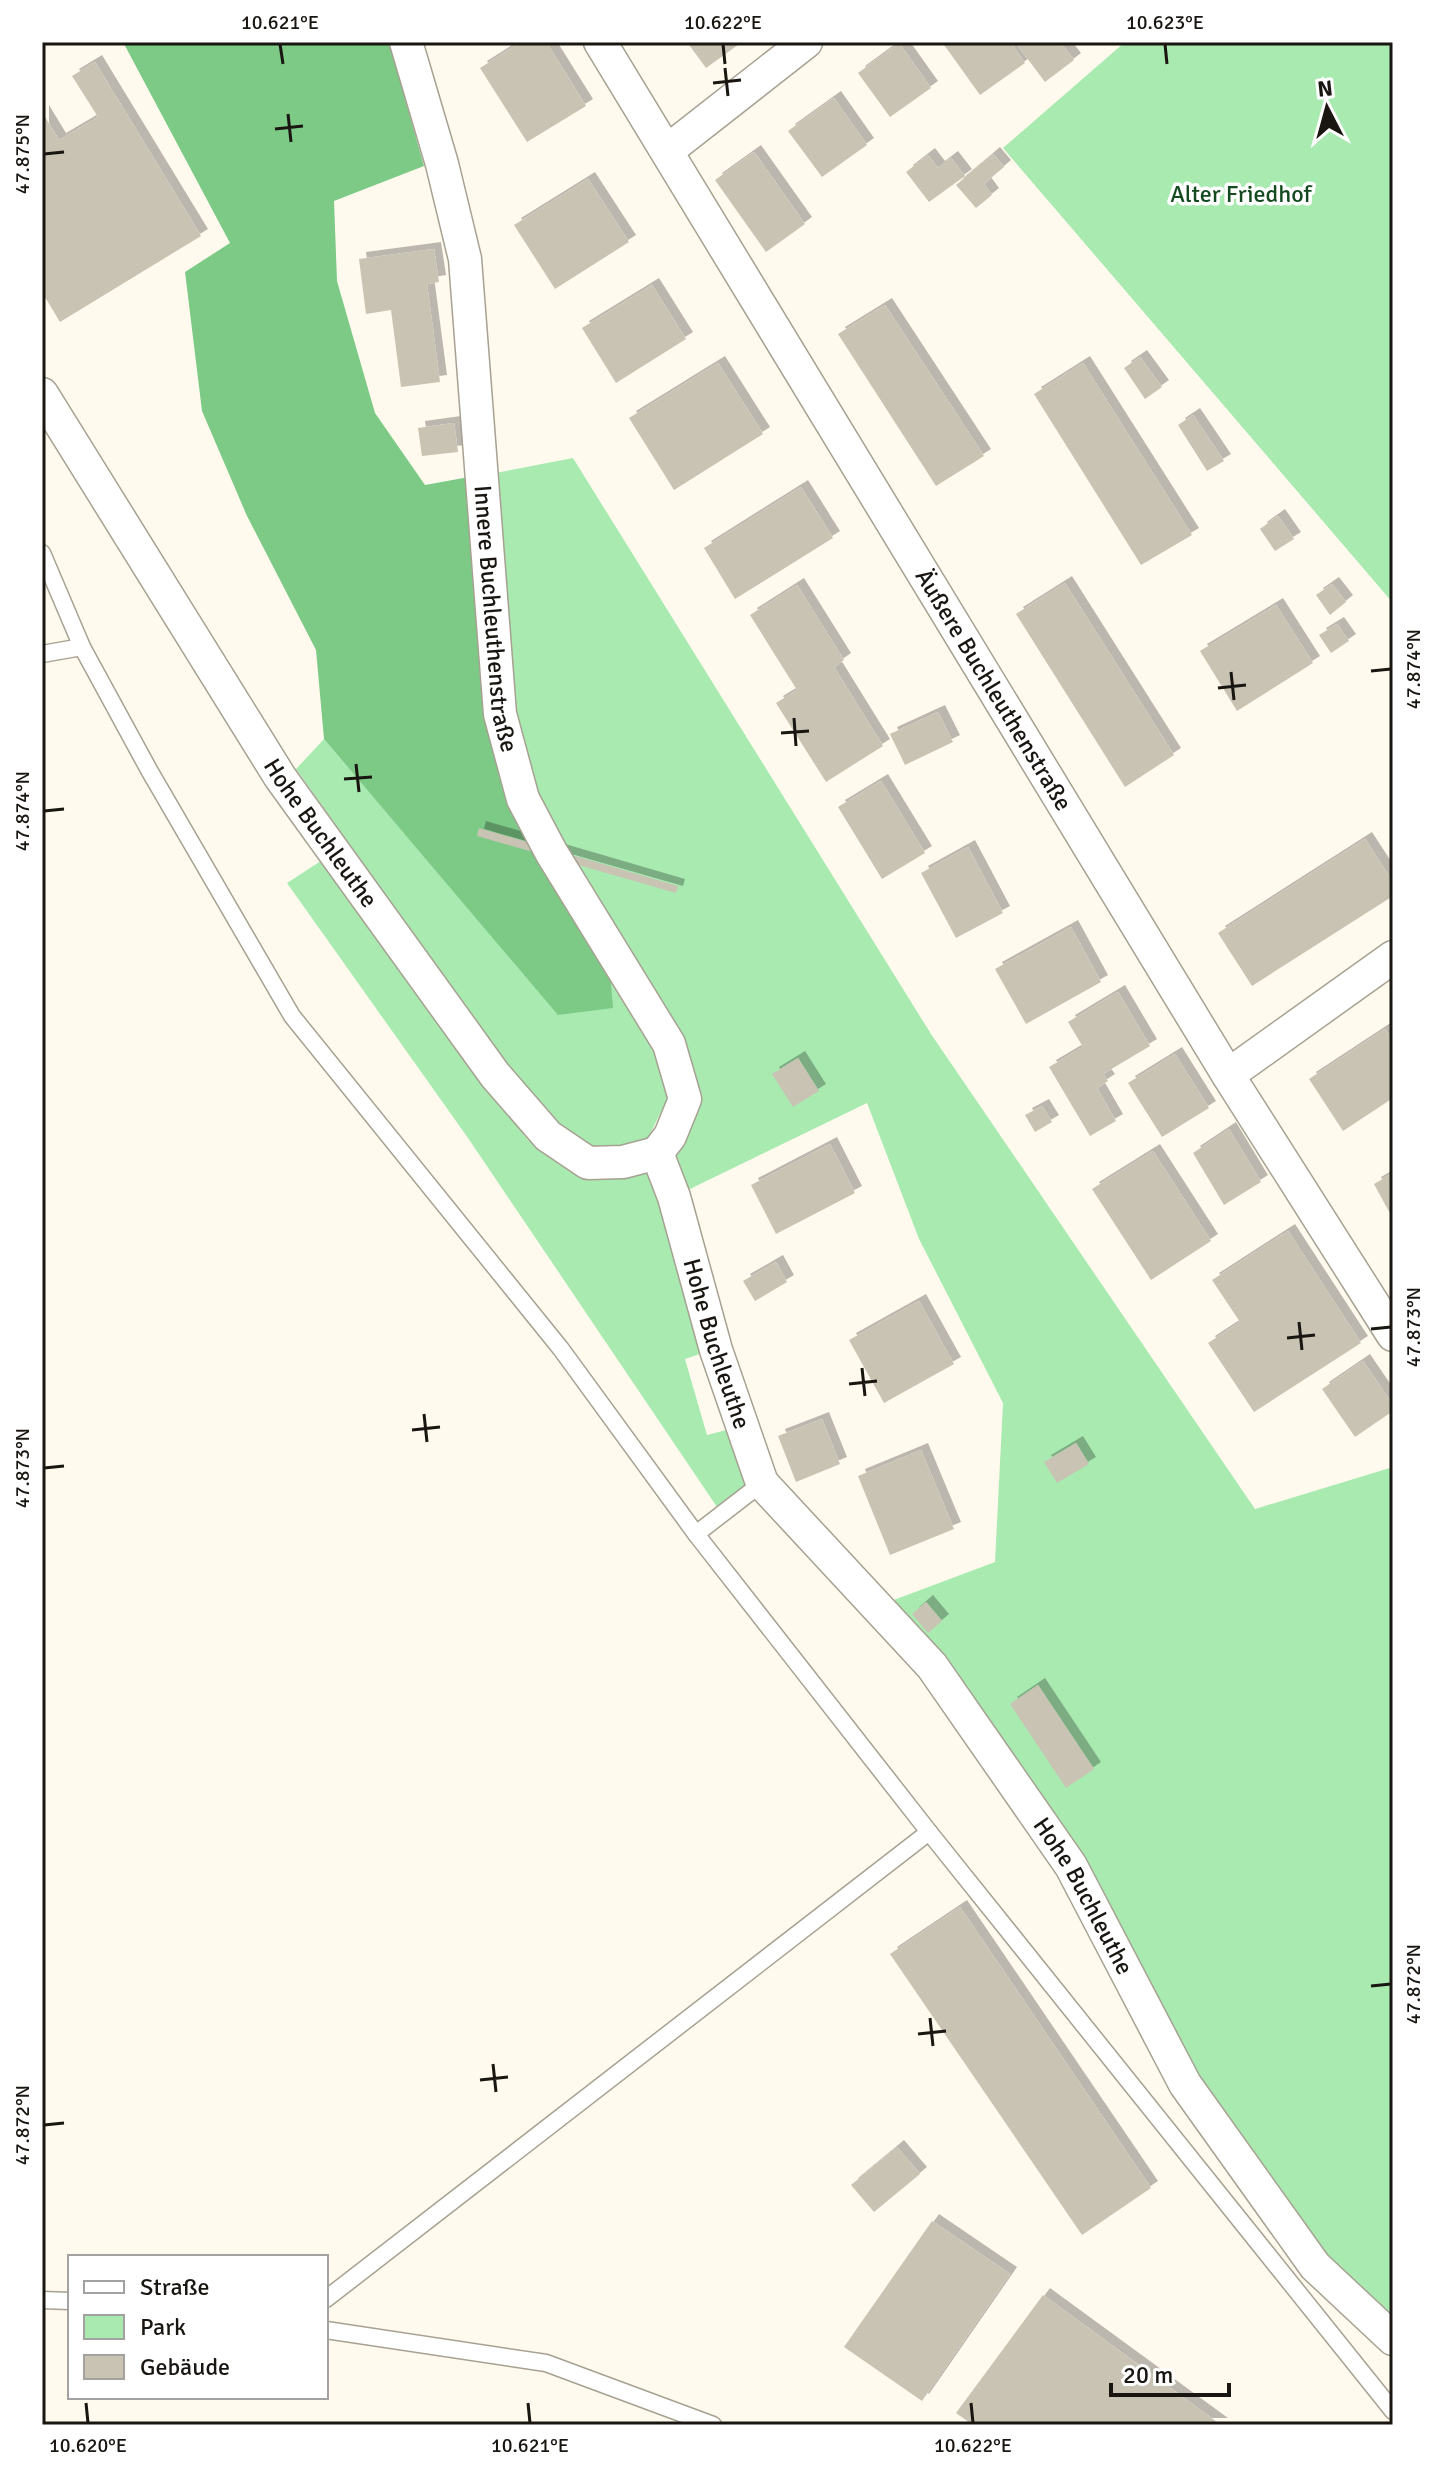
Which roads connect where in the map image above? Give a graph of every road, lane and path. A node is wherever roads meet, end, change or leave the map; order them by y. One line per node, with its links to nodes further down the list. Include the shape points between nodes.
1 (406, 42): 11 (street, Innere Buchleuthenstraße, via 465,259 500,714 523,799 669,1044 685,1099)
2 (600, 42): 4 (street, Äußere Buchleuthenstraße)
3 (806, 42): 4 (street)
4 (667, 151): 10 (street, Äußere Buchleuthenstraße)
5 (42, 394): 11 (street, Hohe Buchleuthe, via 280,777 495,1075 548,1136 588,1163 623,1162)
6 (42, 553): 7 (lane)
7 (82, 647): 8 (lane); 14 (lane, via 292,1016 561,1349)
8 (42, 654)
9 (1393, 957): 10 (street)
10 (1228, 1075): 12 (street, Äußere Buchleuthenstraße)
11 (657, 1153): 13 (street, Hohe Buchleuthe)
12 (1393, 1335)
13 (762, 1483): 14 (lane); 20 (street, Hohe Buchleuthe, via 932,1666 1071,1866 1185,2084 1315,2266)
14 (696, 1534): 15 (lane)
15 (929, 1832): 16 (lane); 21 (lane)
16 (328, 2297)
17 (42, 2300): 18 (lane)
18 (68, 2301)
19 (328, 2330): 22 (lane, via 546,2363)
20 (1393, 2339)
21 (1393, 2411)
22 (713, 2425)

